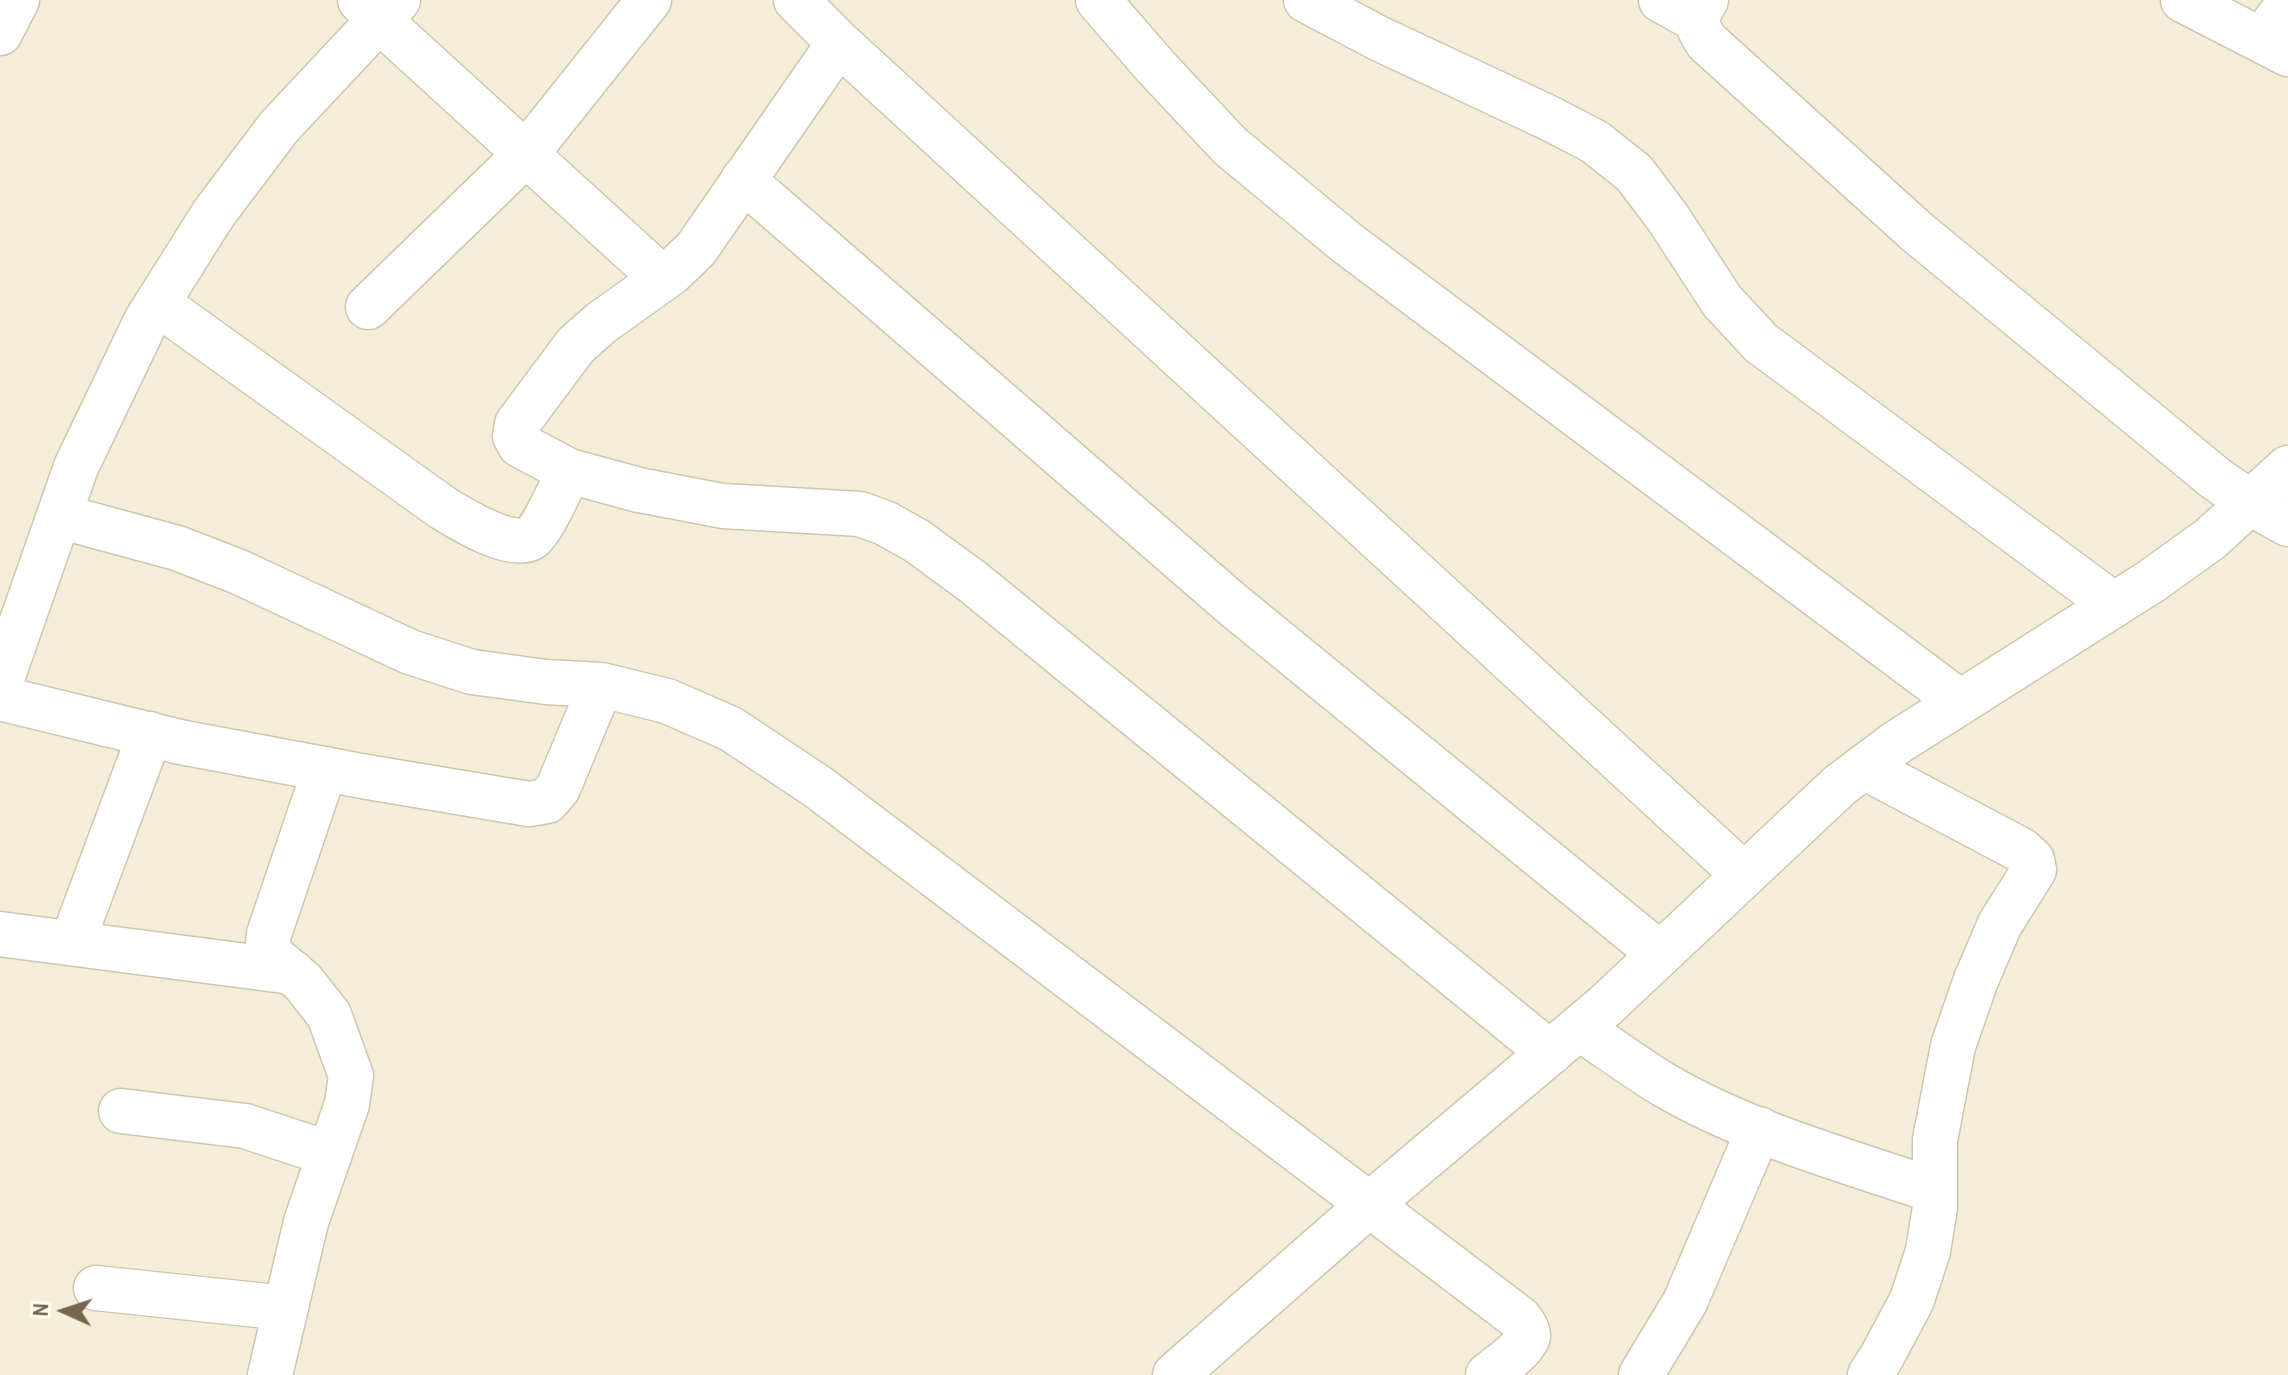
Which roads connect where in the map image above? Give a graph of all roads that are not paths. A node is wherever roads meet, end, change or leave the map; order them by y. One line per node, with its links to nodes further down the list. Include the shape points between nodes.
1 (17, 0): 10 (street)
2 (649, 0): 13 (street)
3 (796, 0): 11 (street)
4 (1098, 0): 27 (street, via 1230,146 1347,243)
5 (1306, 0): 23 (street, via 1595,142 1634,173 1722,301 1761,343)
6 (2183, 0): 12 (street)
7 (2288, 4): 12 (street)
8 (379, 7): 13 (street); 16 (street, via 214,213)
9 (1688, 7): 20 (street, via 1707,42 1917,232)
10 (0, 33)
11 (839, 43): 14 (street); 31 (street)
12 (2275, 47)
13 (526, 154): 15 (street); 17 (street)
14 (743, 180): 15 (street, via 696,249); 34 (street, via 1232,604)
15 (663, 279): 19 (street, via 576,345 517,424 520,445)
16 (157, 303): 19 (street, via 443,508 497,536 531,538); 21 (street, via 76,467)
17 (368, 307)
18 (2288, 468): 20 (street)
19 (569, 471): 36 (street, via 723,506 860,514 917,541)
20 (2251, 503): 22 (street); 23 (street, via 2210,539)
21 (59, 516): 24 (street); 25 (street, via 177,548 410,652 472,672)
22 (2288, 524)
23 (2114, 605): 27 (street)
24 (0, 684)
25 (601, 685): 30 (street, via 558,788 547,801 529,804); 41 (street, via 667,701 731,729 818,787)
26 (0, 698): 28 (street)
27 (1960, 702): 29 (street)
28 (150, 734): 30 (street); 33 (street)
29 (1864, 767): 31 (street); 40 (street, via 2021,850 2034,870 2000,924 1953,1046 1935,1140)
30 (325, 769): 35 (street, via 269,934 272,956)
31 (1743, 874): 34 (street)
32 (0, 934): 33 (street)
33 (72, 943): 35 (street)
34 (1660, 954): 36 (street)
35 (292, 972): 39 (street, via 329,1015 351,1076)
36 (1564, 1040): 38 (street); 41 (street)
37 (121, 1111): 39 (street, via 245,1126)
38 (1759, 1129): 40 (street); 47 (street, via 1685,1302)
39 (330, 1154): 43 (street, via 306,1222)
40 (1935, 1191): 48 (street, via 1928,1251 1912,1300)
41 (1369, 1205): 45 (street); 46 (street, via 1525,1326 1524,1344)
42 (96, 1288): 43 (street)
43 (286, 1308): 44 (street)
44 (270, 1375)
45 (1175, 1375)
46 (1488, 1375)
47 (1641, 1375)
48 (1870, 1375)

